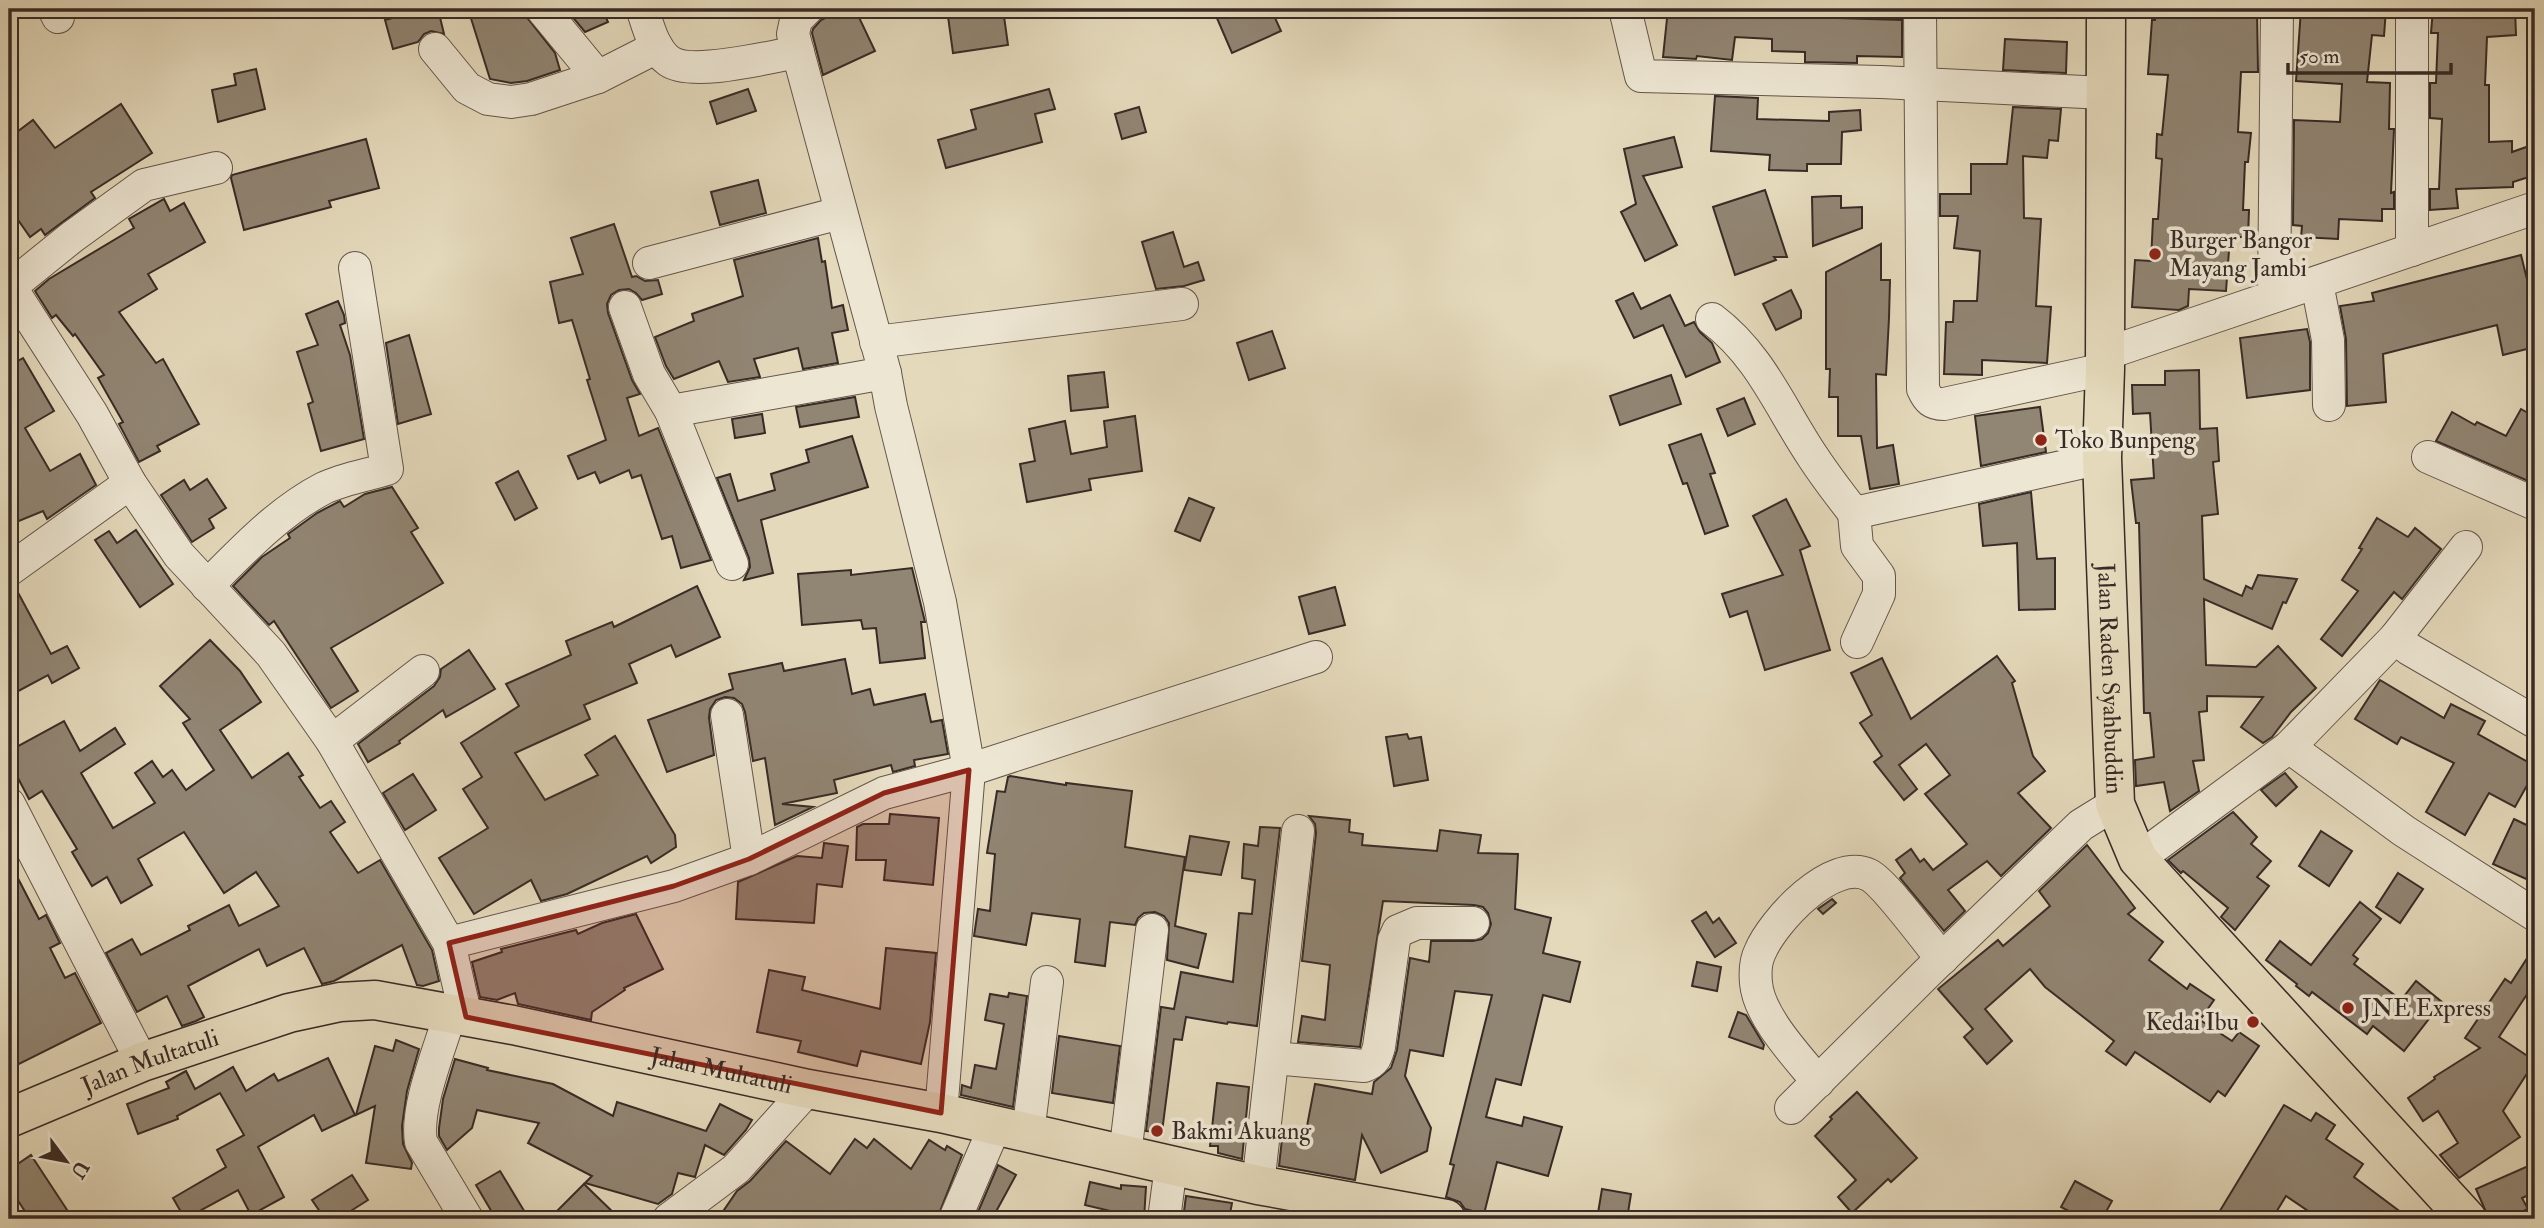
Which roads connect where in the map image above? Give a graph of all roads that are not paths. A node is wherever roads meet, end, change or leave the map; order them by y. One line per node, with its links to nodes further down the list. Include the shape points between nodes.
1 (542, 9): 12 (street)
2 (807, 9): 11 (street, via 796,20 793,34)
3 (1625, 9): 13 (street, via 1641,76)
4 (1920, 9): 13 (street)
5 (2106, 9): 14 (main road, Jalan Raden Syahbuddin)
6 (2277, 9): 23 (street)
7 (2412, 9): 18 (street)
8 (636, 10): 9 (street)
9 (657, 47): 11 (street, via 669,61 693,68); 12 (street)
10 (435, 49): 12 (street, via 467,88 488,99 531,99)
11 (798, 52): 17 (street)
12 (597, 77)
13 (1919, 84): 14 (street); 28 (street, via 1922,376 1928,399 1944,404)
14 (2105, 93): 28 (main road, Jalan Raden Syahbuddin)
15 (216, 168): 22 (street, via 144,185)
16 (2535, 208): 18 (street)
17 (840, 213): 19 (street); 27 (street)
18 (2412, 250): 21 (street)
19 (649, 263)
20 (355, 268): 40 (street, via 387,469 326,487 298,504 270,524)
21 (2318, 283): 23 (street); 30 (street, via 2328,340)
22 (9, 286): 34 (street, via 92,414)
23 (2274, 296): 28 (street)
24 (1182, 304): 27 (street)
25 (625, 307): 31 (street, via 649,374)
26 (1713, 319): 36 (street, via 1760,368 1812,457)
27 (876, 342): 29 (street)
28 (2105, 362): 33 (main road, Jalan Raden Syahbuddin)
29 (884, 373): 31 (street); 49 (street, via 940,603)
30 (2329, 405)
31 (671, 411): 38 (street)
32 (2428, 457): 35 (street)
33 (2102, 458): 36 (street); 51 (main road, Jalan Raden Syahbuddin)
34 (130, 483): 39 (street); 40 (street, via 179,555)
35 (2535, 504)
36 (1854, 513): 42 (street, via 1857,546 1879,576 1880,594)
37 (2466, 547): 41 (street)
38 (732, 564)
39 (9, 569)
40 (207, 586): 47 (street, via 271,654)
41 (2395, 638): 46 (street); 48 (street)
42 (1857, 642)
43 (1316, 657): 49 (street)
44 (423, 671): 47 (street)
45 (727, 715): 53 (street)
46 (2535, 722)
47 (332, 741): 58 (street)
48 (2289, 747): 54 (street); 55 (street, via 2404,831)
49 (969, 770): 53 (street, via 884,793); 67 (street)
50 (9, 804): 63 (street)
51 (2115, 804): 54 (main road, Jalan Raden Syahbuddin); 59 (street, via 2081,825)
52 (1298, 831): 62 (street)
53 (749, 859): 58 (street, via 674,886)
54 (2138, 859): 78 (main road, Jalan Raden Syahbuddin)
55 (2535, 915)
56 (1473, 923): 62 (street, via 1418,923 1398,931 1379,1047 1372,1063)
57 (1152, 930): 70 (street)
58 (449, 943): 61 (street)
59 (1942, 959): 64 (street); 64 (street, via 1877,880 1859,871 1831,878 1788,912 1760,953 1755,965 1756,987 1780,1035)
60 (1047, 982): 69 (street)
61 (458, 1016): 63 (main road, Jalan Multatuli, via 375,1000 340,1002 289,1013); 65 (main road, Jalan Multatuli); 73 (street, via 421,1112 419,1131 421,1142)
62 (1273, 1058): 72 (street)
63 (142, 1062): 68 (main road, Jalan Multatuli)
64 (1818, 1082): 66 (street)
65 (808, 1089): 67 (main road, Jalan Multatuli); 74 (street, via 736,1169)
66 (1791, 1108)
67 (941, 1112): 69 (main road, Jalan Multatuli)
68 (9, 1118)
69 (1012, 1129): 70 (main road, Jalan Multatuli); 75 (street)
70 (1125, 1155): 71 (main road, Jalan Multatuli)
71 (1171, 1166): 72 (main road, Jalan Multatuli); 76 (street)
72 (1258, 1185): 77 (main road, Jalan Multatuli)
73 (467, 1219)
74 (669, 1219)
75 (955, 1219)
76 (1164, 1219)
77 (1446, 1219)
78 (2467, 1219)

